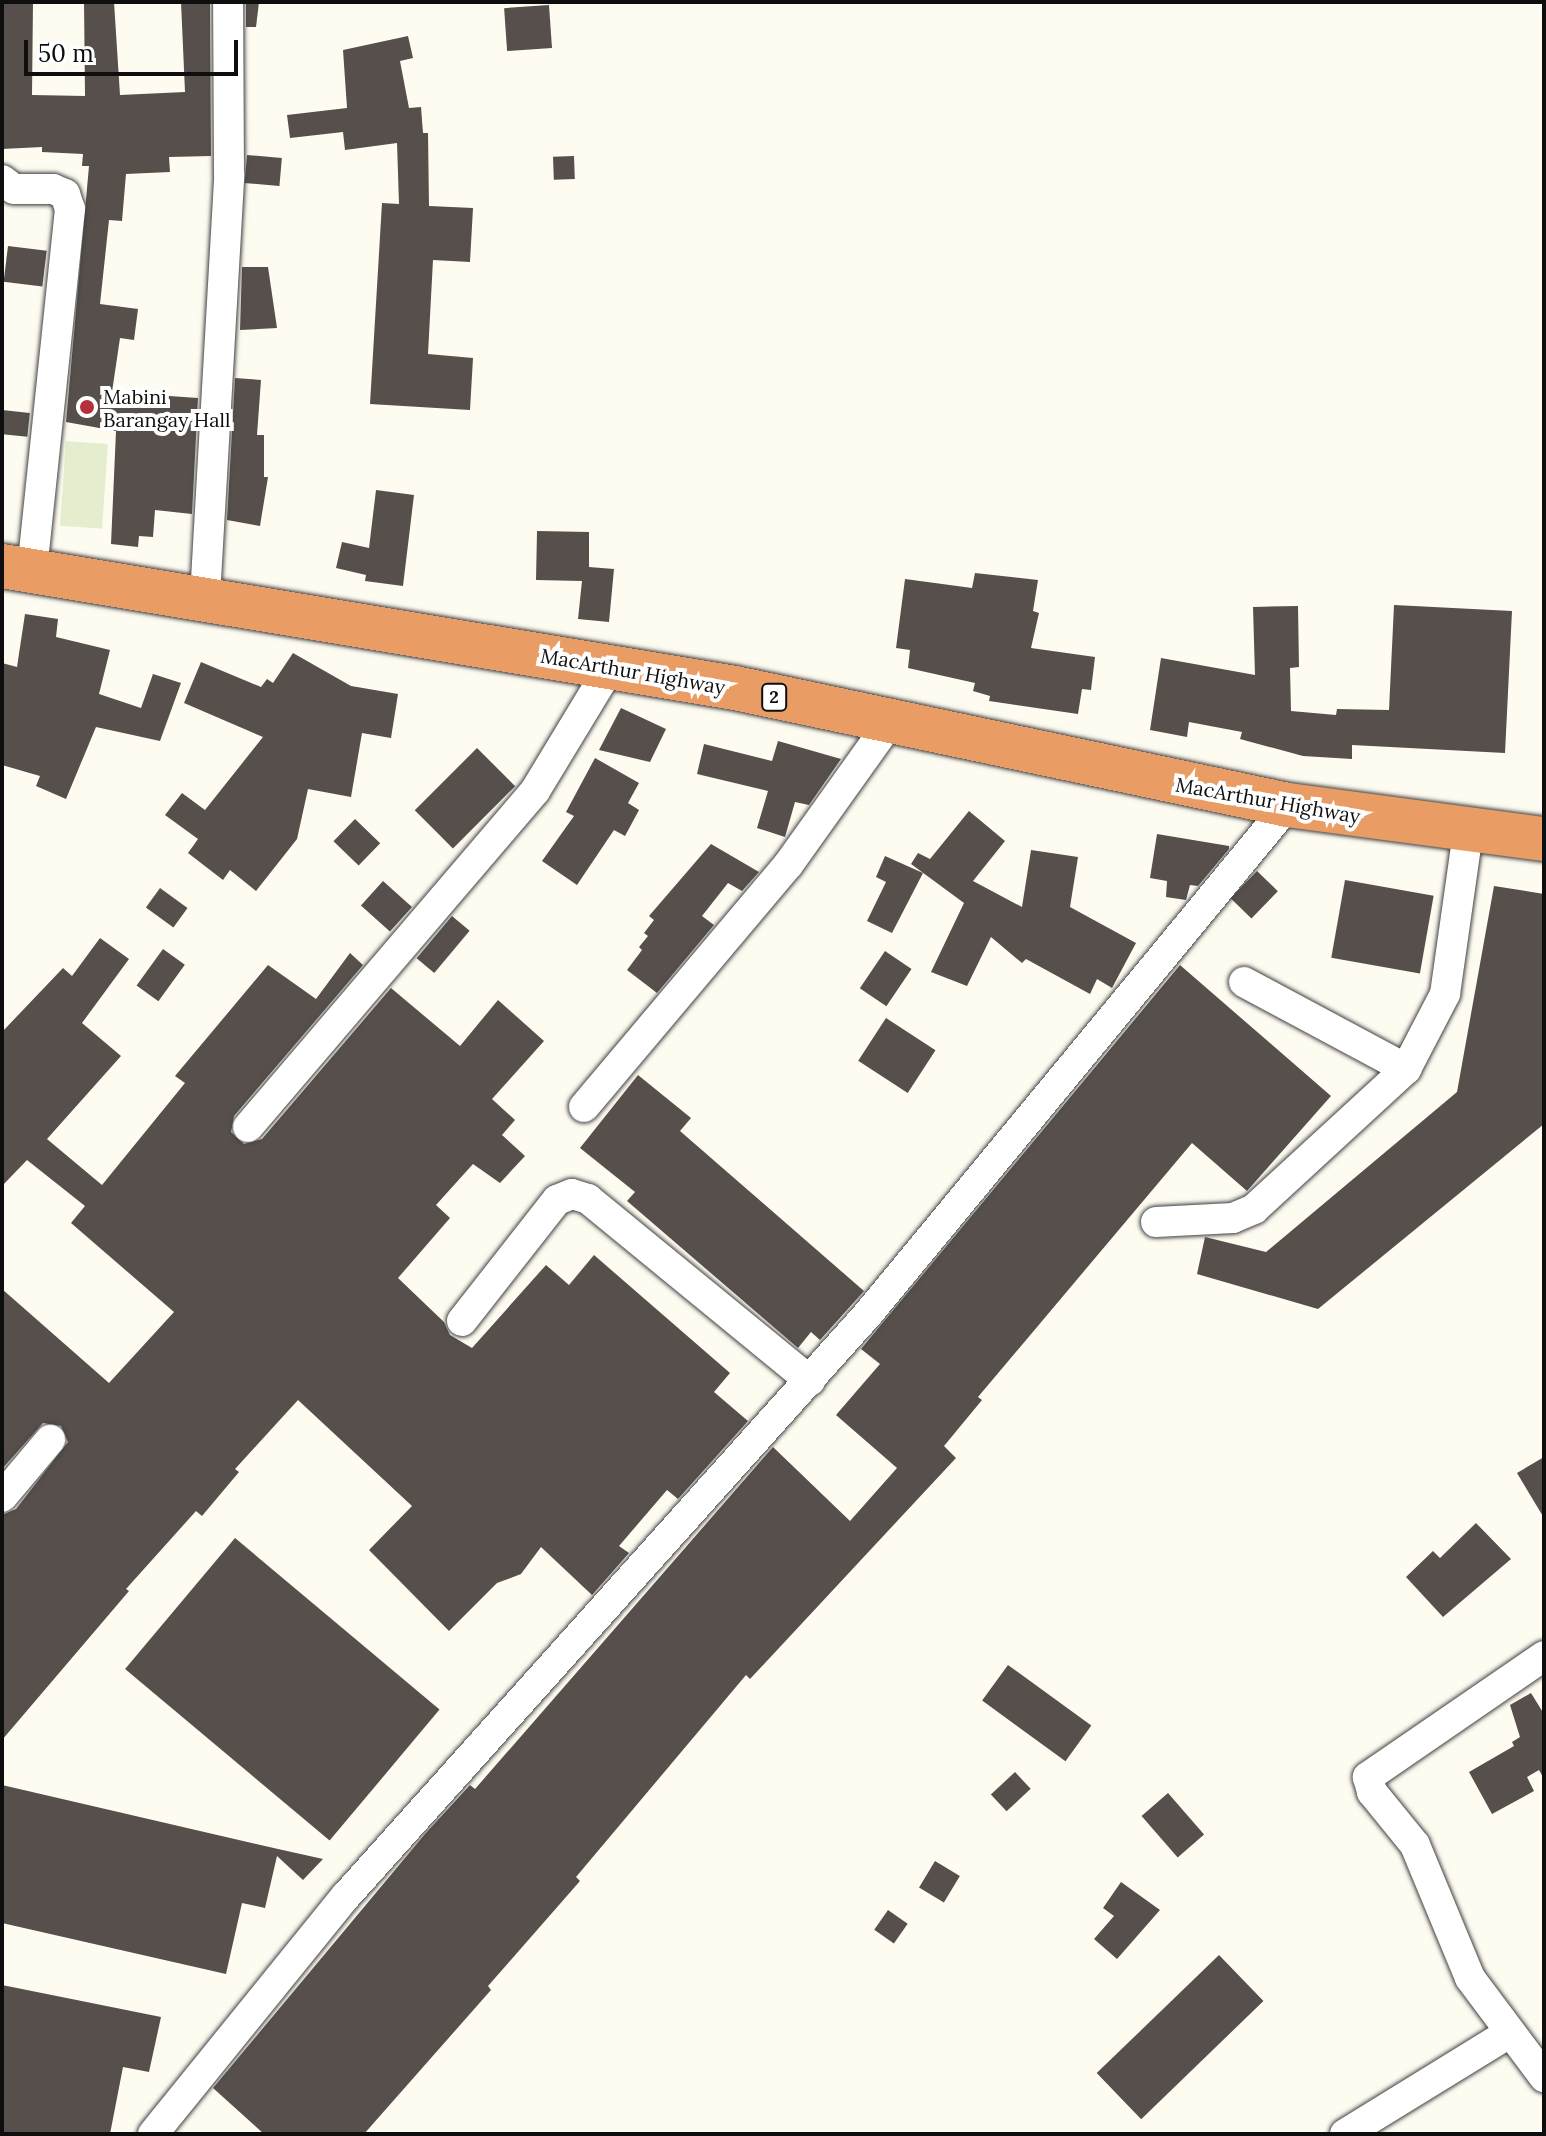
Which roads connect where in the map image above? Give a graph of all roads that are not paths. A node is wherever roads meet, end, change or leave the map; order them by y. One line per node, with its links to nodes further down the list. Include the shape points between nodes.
1 (228, 2): 4 (street, via 229,175)
2 (2, 180): 3 (street, via 14,189 65,194 70,209)
3 (17, 568): 4 (highway, MacArthur Highway / 2)
4 (205, 597): 5 (highway, MacArthur Highway / 2)
5 (610, 667): 6 (highway, MacArthur Highway / 2); 13 (street, via 535,791)
6 (890, 722): 7 (highway, MacArthur Highway / 2); 12 (street, via 788,865)
7 (1288, 805): 8 (highway, MacArthur Highway / 2); 16 (street)
8 (1468, 832): 9 (highway, MacArthur Highway / 2); 11 (street, via 1445,994)
9 (1544, 839)
10 (1244, 982): 11 (street)
11 (1406, 1069): 14 (street, via 1254,1209 1233,1218)
12 (584, 1107)
13 (248, 1127)
14 (1156, 1222)
15 (462, 1321): 16 (street, via 557,1200 572,1194 588,1199)
16 (810, 1381): 22 (street, via 346,1896)
17 (50, 1440): 18 (street)
18 (2, 1497)
19 (1544, 1656): 20 (street, via 1368,1777 1372,1792 1415,1845 1459,1958)
20 (1509, 2033): 21 (street); 23 (street)
21 (1544, 2077)
22 (153, 2134)
23 (1345, 2134)

